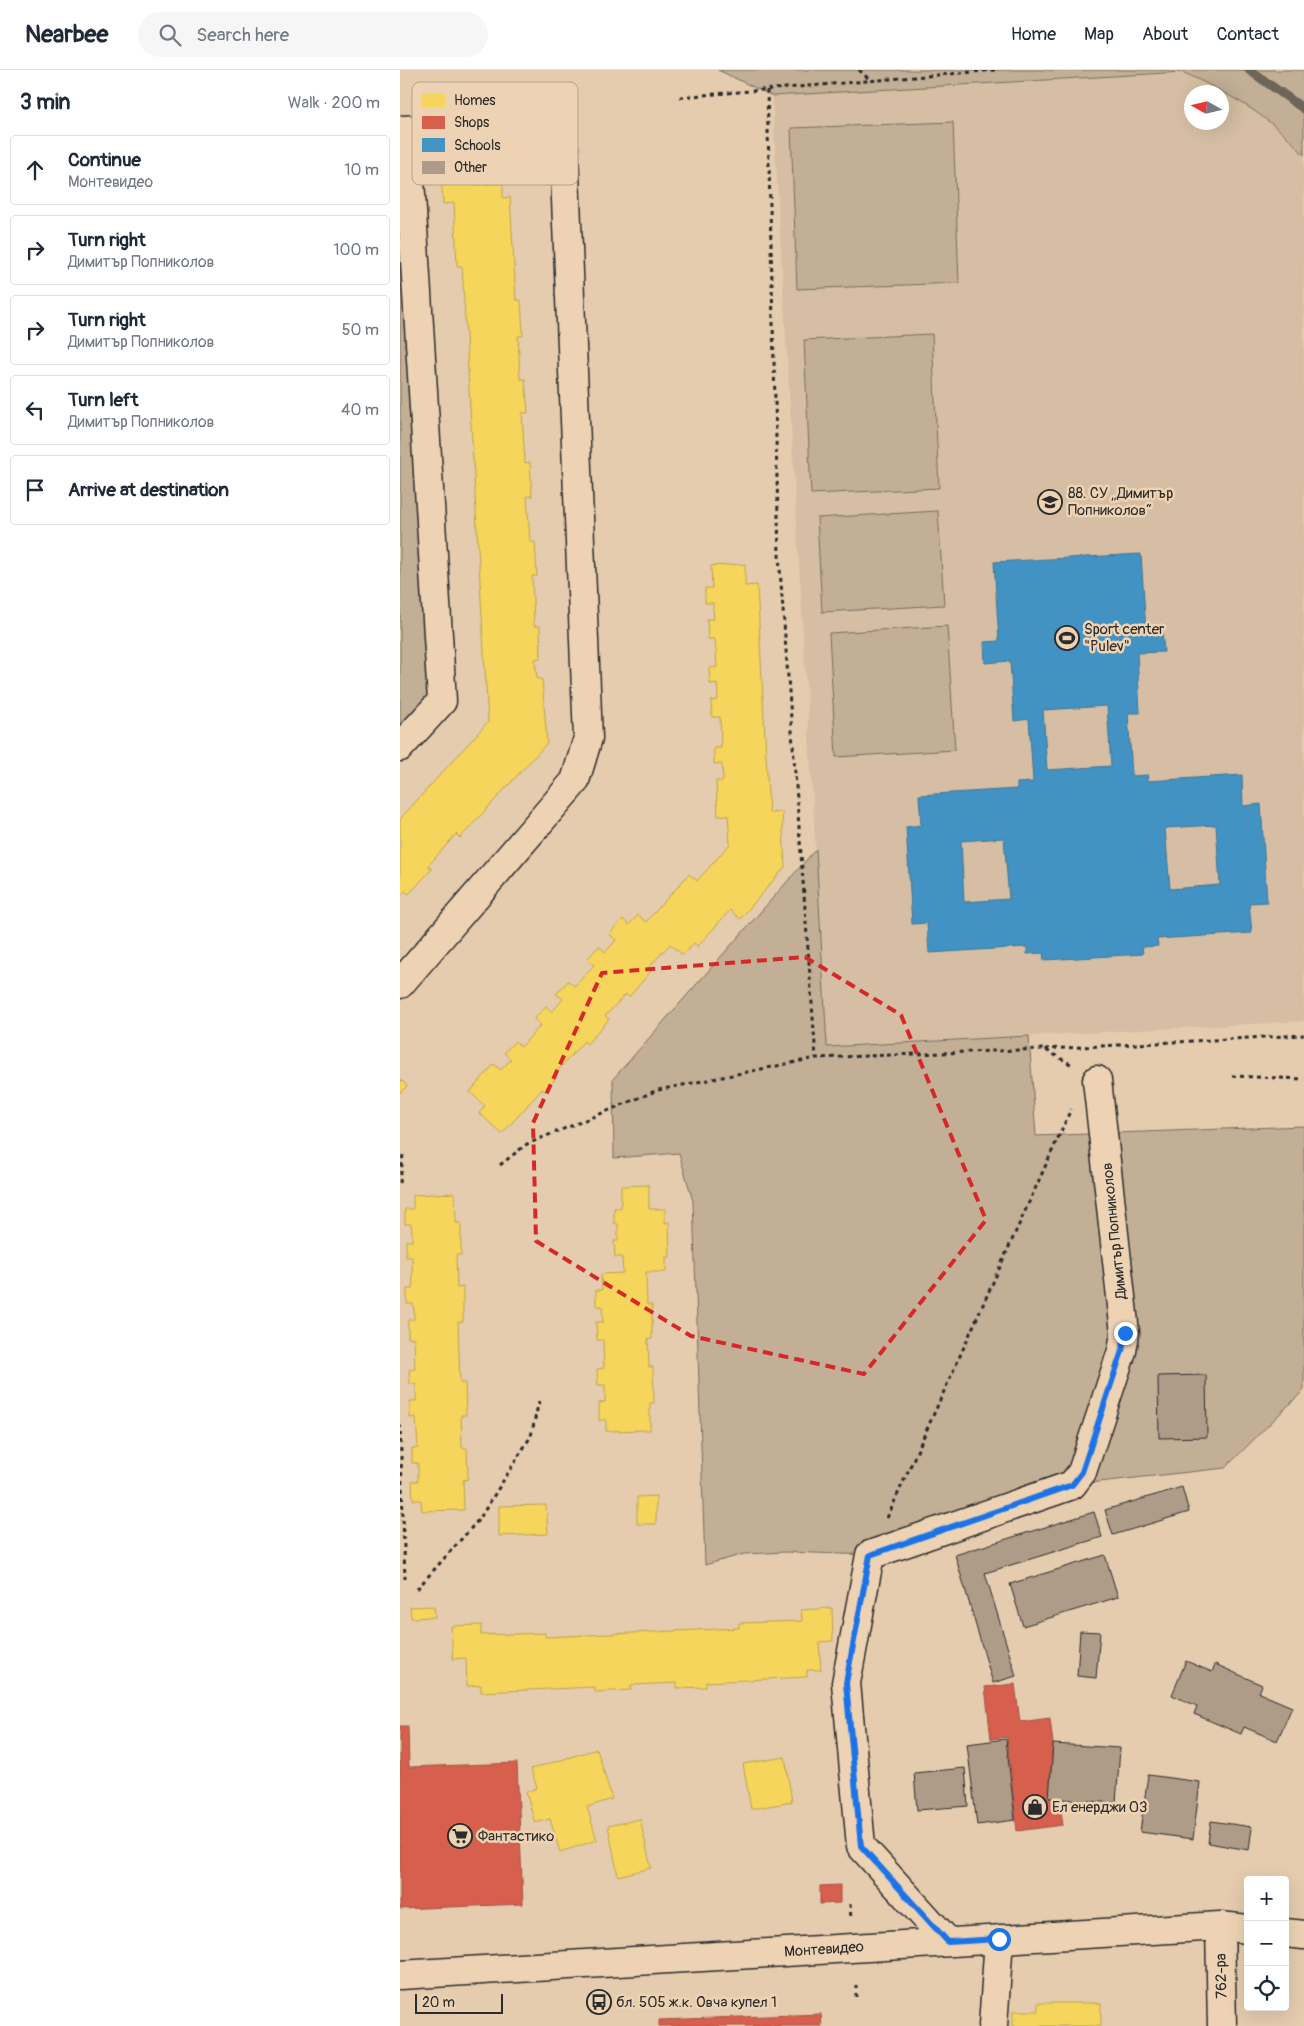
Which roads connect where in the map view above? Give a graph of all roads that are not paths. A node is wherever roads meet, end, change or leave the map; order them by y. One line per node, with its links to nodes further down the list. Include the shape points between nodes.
1 (403, 130): 3 (street, via 442,701)
2 (565, 185): 4 (street, via 588,738 576,780)
3 (400, 747)
4 (400, 984)
5 (1097, 1080): 11 (street, Димитър Попниколов, via 1125,1333 1082,1472 1072,1485 870,1555 846,1683 861,1846)
6 (1220, 1926): 7 (street, Монтевидео); 10 (street, Монтевидео); 14 (street, 762-ра)
7 (1244, 1929)
8 (1289, 1933): 9 (street)
9 (1304, 1935)
10 (999, 1939): 11 (street, Монтевидео); 13 (street)
11 (948, 1942): 12 (street, Монтевидео)
12 (400, 1975)
13 (994, 2026)
14 (1222, 2026)

